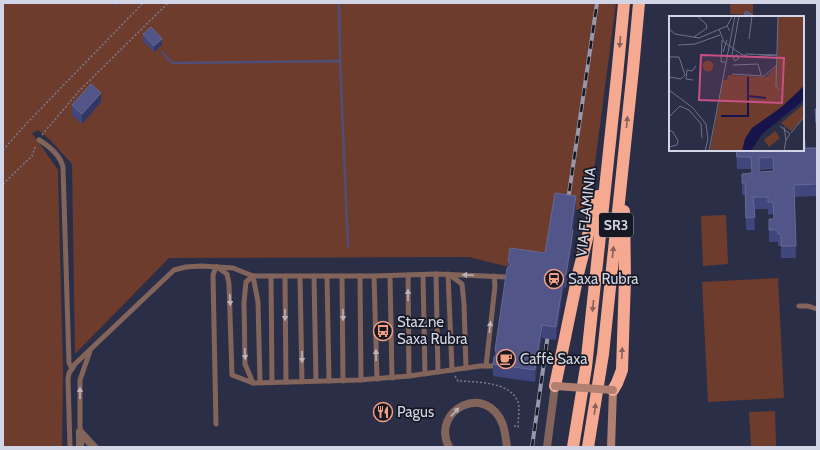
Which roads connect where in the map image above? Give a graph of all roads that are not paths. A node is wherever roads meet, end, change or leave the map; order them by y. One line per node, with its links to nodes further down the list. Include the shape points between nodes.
1 (624, 3): 4 (highway, VIA FLAMINIA / SR3, one-way to 4)
2 (638, 3): 5 (highway, VIA FLAMINIA / SR3, one-way to 2)
3 (39, 140): 29 (lane, via 60,159 63,167 69,363)
4 (608, 156): 45 (highway, via 579,270); 55 (highway, VIA FLAMINIA / SR3, one-way to 55, via 586,367)
5 (622, 170): 46 (highway, one-way to 5, via 620,376 622,358 625,278); 56 (highway, VIA FLAMINIA / SR3, one-way to 5, via 603,354)
6 (216, 267): 11 (lane, via 233,268); 25 (lane, via 186,267 174,270); 44 (lane, one-way to 44, via 227,274 229,284 232,375); 47 (lane, via 213,276)
7 (423, 274): 8 (lane); 10 (lane); 32 (lane)
8 (436, 274): 9 (lane); 31 (lane)
9 (448, 274): 21 (lane, one-way to 9); 28 (lane, via 462,284); 30 (lane)
10 (408, 275): 20 (lane); 33 (lane, one-way to 10)
11 (253, 276): 12 (lane); 40 (lane, via 258,302); 44 (lane, one-way to 44, via 246,282 244,302 246,364)
12 (270, 276): 13 (lane); 41 (lane)
13 (285, 276): 14 (lane); 42 (lane, one-way to 42)
14 (300, 276): 15 (lane); 43 (lane, one-way to 43)
15 (314, 276): 16 (lane); 37 (lane)
16 (327, 276): 17 (lane); 38 (lane)
17 (342, 276): 18 (lane); 39 (lane, one-way to 39)
18 (360, 276): 19 (lane); 36 (lane)
19 (374, 276): 20 (lane); 35 (lane, one-way to 19)
20 (390, 276): 34 (lane)
21 (494, 276): 22 (lane); 26 (lane, one-way to 21)
22 (507, 277)
23 (799, 306): 24 (lane)
24 (817, 309)
25 (90, 350): 29 (lane); 48 (lane, one-way to 25, via 80,380)
26 (486, 366): 27 (lane); 28 (lane)
27 (494, 366)
28 (466, 368): 30 (lane)
29 (72, 369): 49 (lane, via 68,379)
30 (452, 370): 31 (lane)
31 (438, 372): 32 (lane)
32 (425, 374): 33 (lane)
33 (409, 376): 34 (lane)
34 (392, 378): 35 (lane)
35 (377, 379): 36 (lane)
36 (361, 380): 39 (lane)
37 (316, 381): 38 (lane); 43 (lane)
38 (329, 381): 39 (lane)
39 (343, 381)
40 (260, 382): 41 (lane); 44 (lane)
41 (272, 382): 42 (lane)
42 (286, 382): 43 (lane)
43 (302, 382)
44 (252, 383)
45 (555, 386): 46 (street, bridge); 54 (street)
46 (613, 390): 57 (street)
47 (216, 424)
48 (80, 432): 50 (street); 51 (street)
49 (70, 447)
50 (80, 447)
51 (94, 447)
52 (449, 447): 53 (street, one-way to 53, via 445,437 448,419 462,405 477,402 488,406 497,415 503,425)
53 (508, 447)
54 (547, 447)
55 (573, 447)
56 (588, 447)
57 (611, 447)

